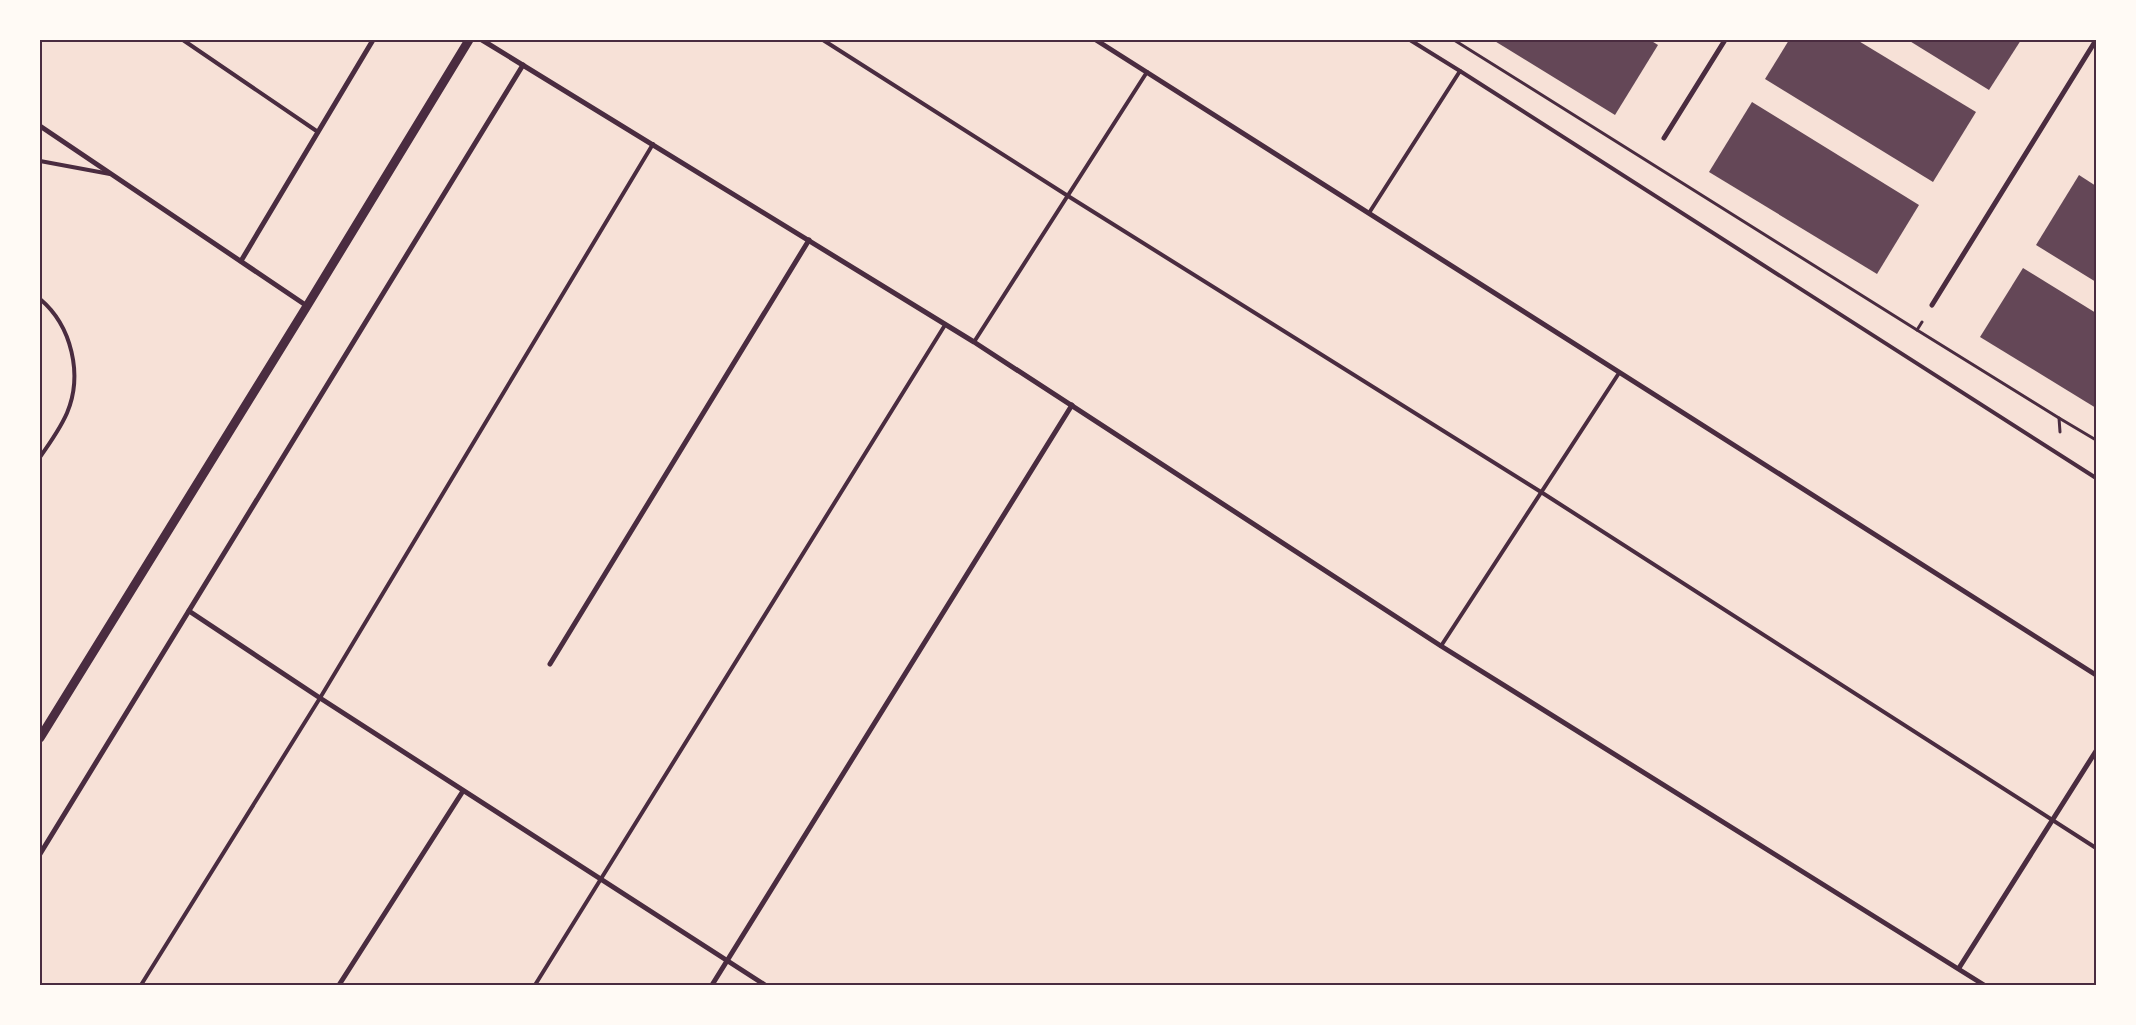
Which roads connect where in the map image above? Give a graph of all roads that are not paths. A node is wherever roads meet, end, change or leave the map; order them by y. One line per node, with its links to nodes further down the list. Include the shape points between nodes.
1 (183, 40): 14 (lane)
2 (373, 40): 14 (street)
3 (469, 40): 25 (street)
4 (482, 40): 10 (street)
5 (824, 40): 19 (lane)
6 (1096, 40): 12 (street)
7 (1410, 40): 11 (lane)
8 (1725, 40): 15 (street)
9 (2096, 40): 24 (street)
10 (523, 65): 16 (street); 33 (street)
11 (1460, 71): 20 (lane); 31 (lane)
12 (1147, 72): 19 (lane); 20 (street)
13 (40, 126): 18 (street)
14 (318, 132): 22 (street)
15 (1664, 138)
16 (653, 144): 21 (street); 37 (lane)
17 (40, 161): 18 (lane)
18 (110, 174): 22 (street)
19 (1068, 196): 27 (lane); 32 (lane)
20 (1369, 213): 28 (street)
21 (809, 240): 26 (street); 35 (street)
22 (241, 261): 25 (street)
23 (40, 299): 30 (lane, via 64,330 74,370 67,414)
24 (1932, 305)
25 (307, 306): 38 (street)
26 (945, 325): 27 (street); 44 (lane)
27 (974, 342): 29 (street)
28 (1619, 374): 32 (lane); 36 (street)
29 (1072, 405): 34 (street); 45 (street)
30 (40, 457)
31 (2096, 478)
32 (1542, 492): 34 (lane); 41 (lane)
33 (188, 611): 37 (street); 43 (street)
34 (1441, 646): 46 (street)
35 (550, 664)
36 (2096, 675)
37 (320, 698): 40 (street); 48 (lane)
38 (40, 738)
39 (2096, 751): 41 (street)
40 (463, 791): 44 (street); 49 (street)
41 (2052, 820): 42 (lane); 46 (street)
42 (2096, 848)
43 (40, 854)
44 (601, 878): 45 (street); 50 (lane)
45 (727, 961): 51 (street); 52 (street)
46 (1959, 968): 47 (street)
47 (1981, 984)
48 (141, 985)
49 (339, 985)
50 (536, 985)
51 (712, 985)
52 (765, 985)

